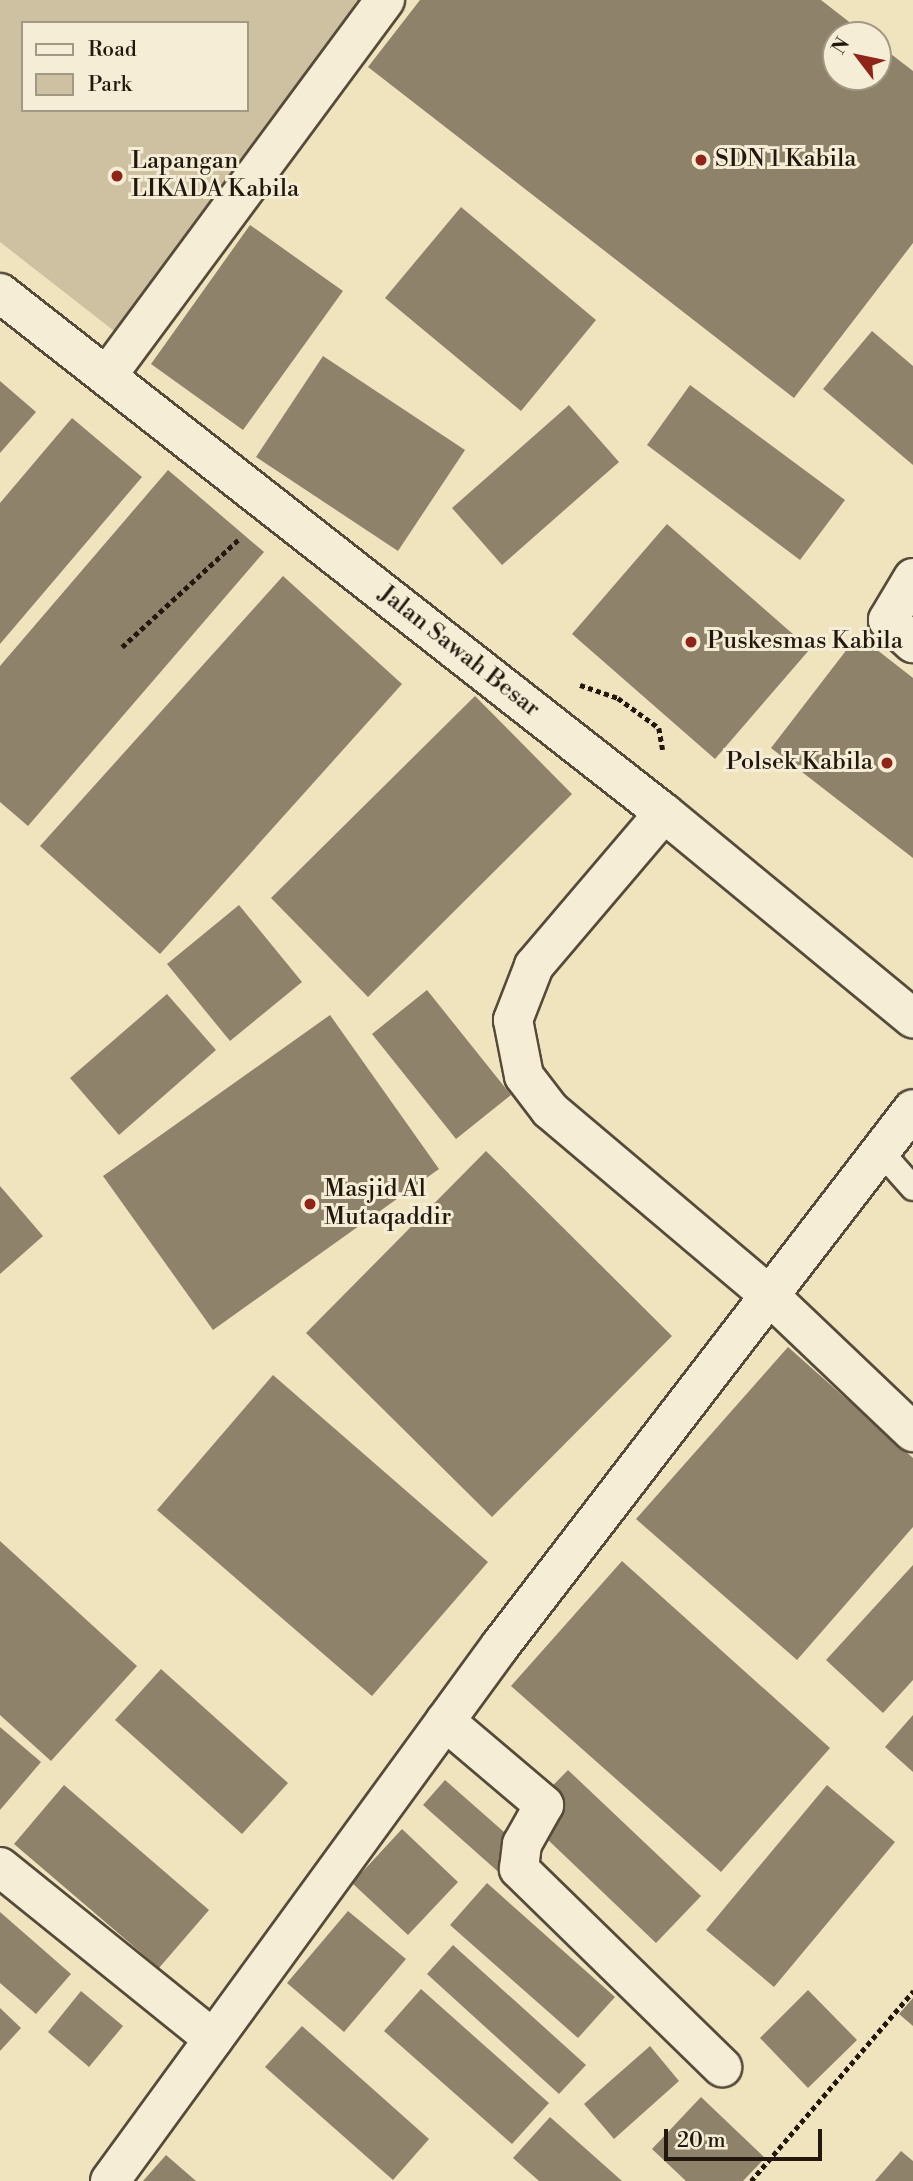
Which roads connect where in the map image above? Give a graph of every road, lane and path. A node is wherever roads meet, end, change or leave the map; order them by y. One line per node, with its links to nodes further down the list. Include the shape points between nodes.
1 (385, 0): 3 (main road)
2 (0, 293): 3 (main road, Jalan Sawah Besar)
3 (109, 373): 4 (main road, Jalan Sawah Besar)
4 (274, 507): 7 (path); 8 (main road, Jalan Sawah Besar)
5 (913, 578): 6 (main road, via 888,620)
6 (913, 643)
7 (122, 647)
8 (663, 813): 9 (main road, Jalan Sawah Besar); 13 (main road, via 534,966 513,1020 514,1050 524,1076 550,1110)
9 (913, 1018)
10 (913, 1109): 11 (main road)
11 (881, 1152): 12 (lane); 13 (main road)
12 (913, 1188)
13 (771, 1297): 14 (main road); 15 (main road)
14 (913, 1432)
15 (445, 1721): 18 (main road); 19 (main road, via 544,1805 522,1844 519,1869)
16 (0, 1867): 18 (main road)
17 (913, 1991): 21 (path)
18 (214, 2039): 20 (main road)
19 (722, 2067)
20 (110, 2181)
21 (751, 2181)

